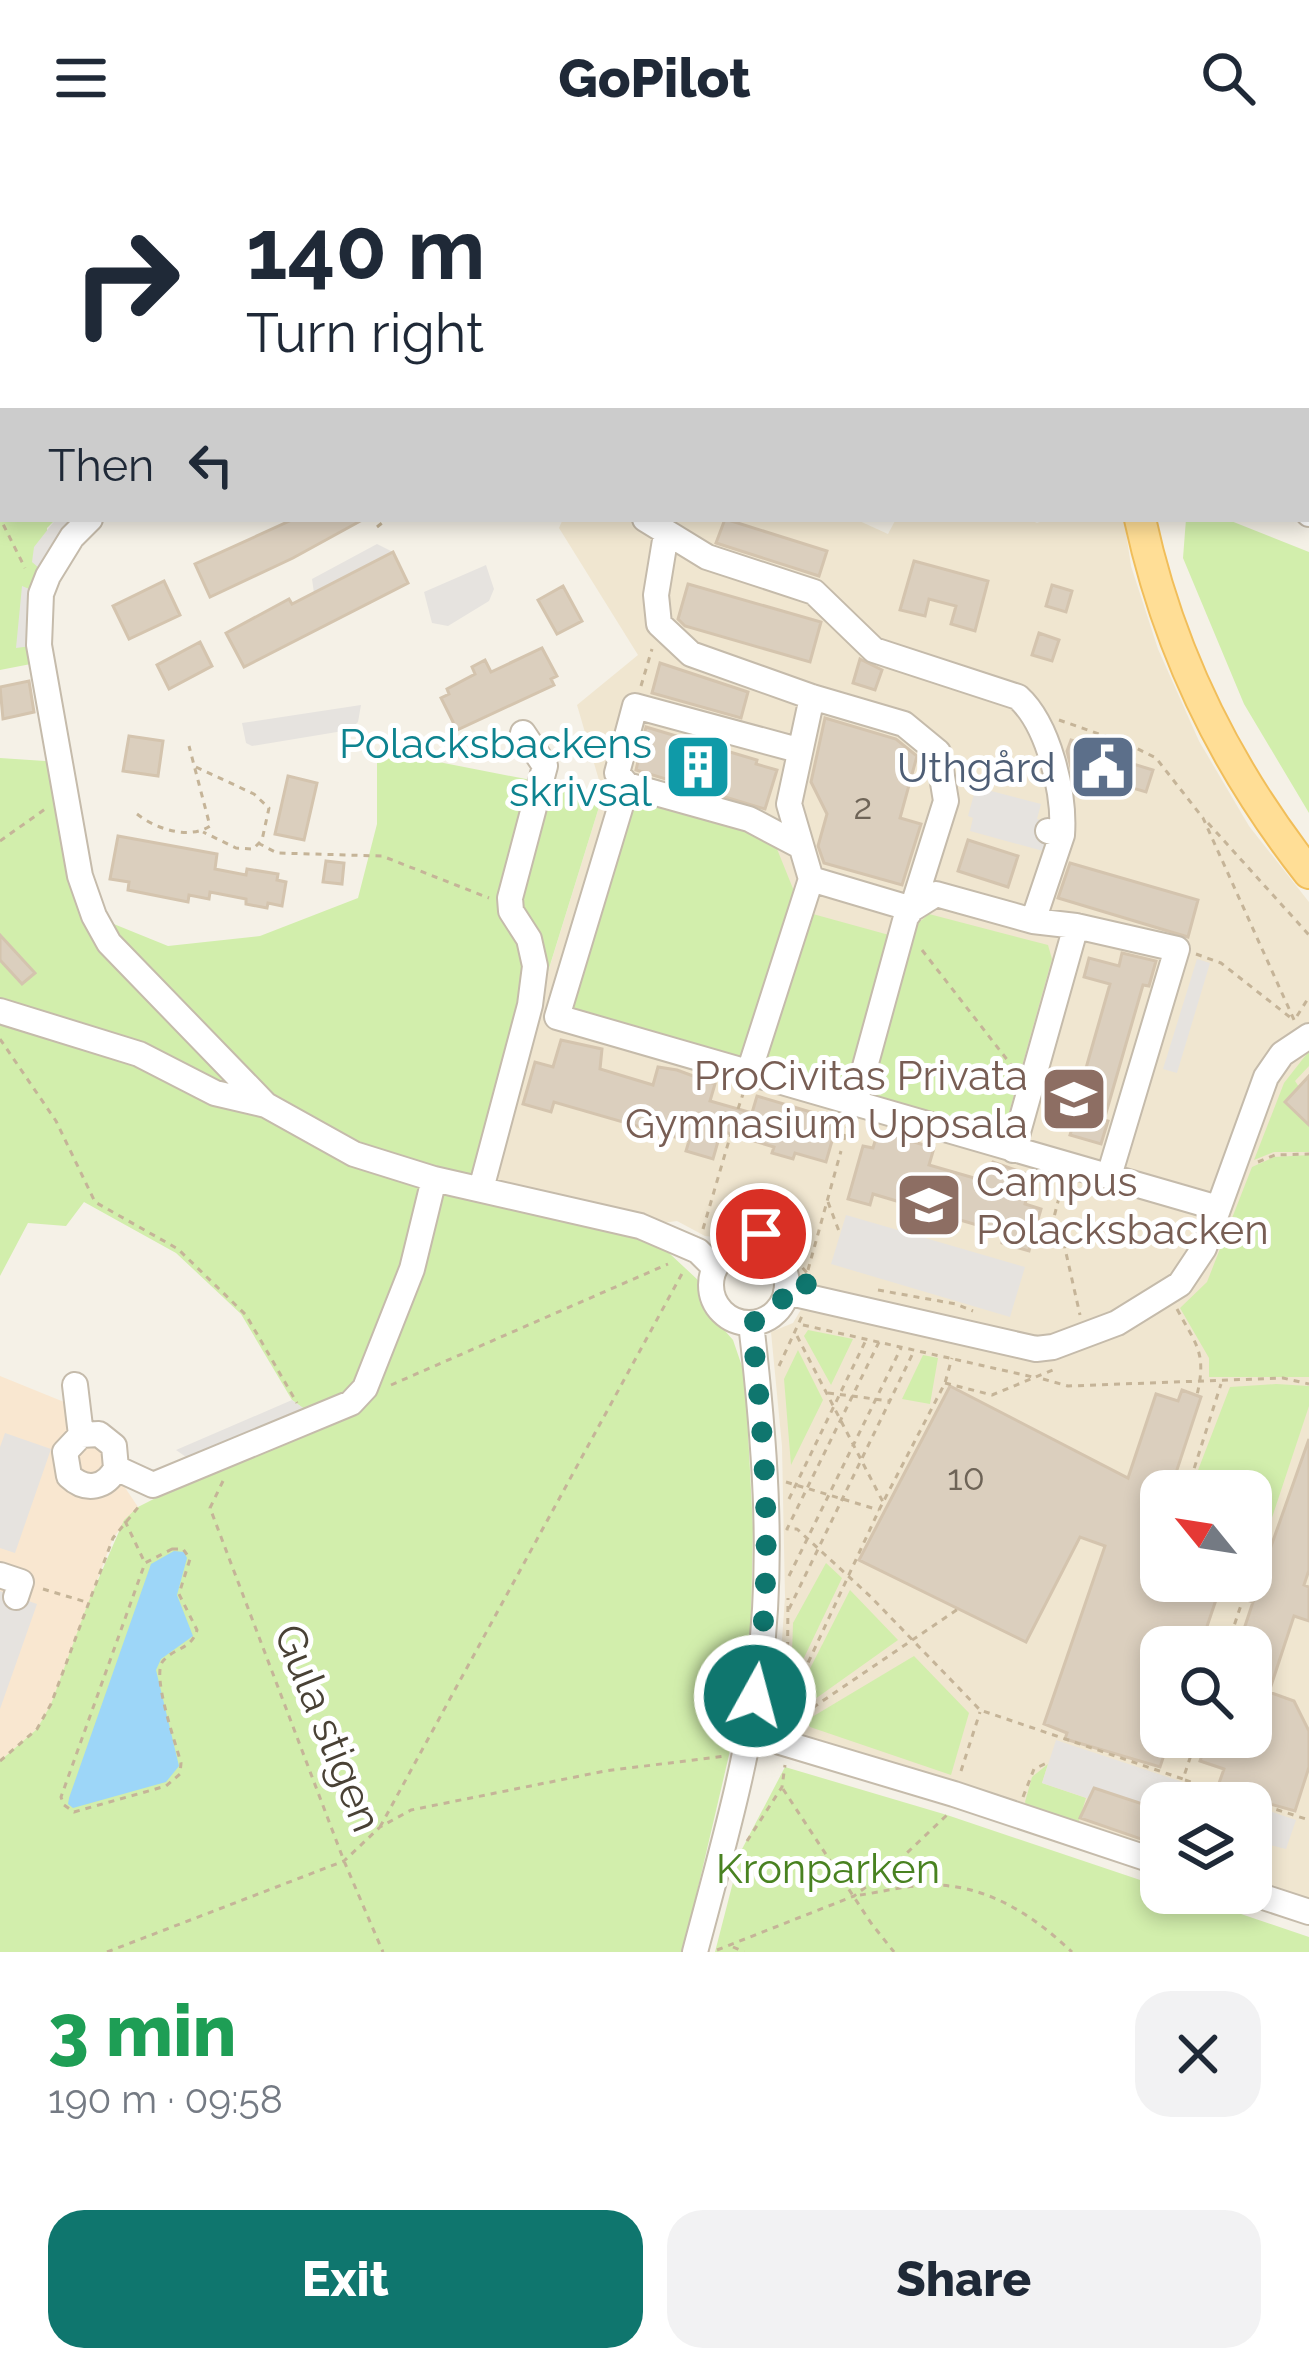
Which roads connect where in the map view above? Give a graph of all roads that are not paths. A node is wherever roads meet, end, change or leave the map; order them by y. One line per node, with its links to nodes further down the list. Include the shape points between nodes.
1 (86, 522): 18 (street, via 45,585 38,644 80,875 109,943)
2 (1142, 522): 9 (main road, via 1177,644 1217,735)
3 (656, 527): 4 (street, via 659,624 691,654); 12 (street, via 707,557 814,592 874,650 1018,697 1032,710 1065,800)
4 (812, 697): 6 (street); 11 (street, via 904,724 938,752 958,805)
5 (523, 733): 22 (street, via 545,766 510,898 536,966)
6 (798, 750): 7 (street, via 635,706); 8 (street, via 789,804)
7 (622, 777): 8 (street, via 749,819); 16 (street, via 557,1018)
8 (800, 846): 10 (street)
9 (1309, 873)
10 (811, 879): 11 (street); 16 (street)
11 (912, 909): 12 (street, via 936,894); 17 (street)
12 (1034, 921): 13 (street)
13 (1076, 926): 19 (street); 20 (street, via 1177,950)
14 (0, 1011): 18 (street, via 140,1054 214,1093)
15 (1302, 1029): 23 (street, via 1266,1077)
16 (749, 1072): 17 (street)
17 (855, 1103): 19 (street)
18 (266, 1105): 21 (street, via 355,1154)
19 (1013, 1150): 20 (street)
20 (1108, 1176): 23 (street)
21 (434, 1180): 22 (street); 29 (street, via 375,1370 351,1403 153,1485)
22 (481, 1189): 24 (street, via 640,1226)
23 (1219, 1208): 25 (street, via 1180,1285 1084,1336 1036,1348)
24 (706, 1259): 25 (street, via 763,1249); 26 (street, via 716,1304)
25 (800, 1288): 26 (street)
26 (751, 1323): 30 (street, via 765,1588)
27 (75, 1385): 28 (street)
28 (81, 1435): 29 (street, via 108,1439); 29 (street, via 65,1452 75,1482 101,1485)
29 (116, 1468)
30 (748, 1745): 31 (street, via 787,1735 955,1801); 34 (street)
31 (1140, 1857)
32 (1272, 1900): 33 (street)
33 (1309, 1912)
34 (695, 1952)

